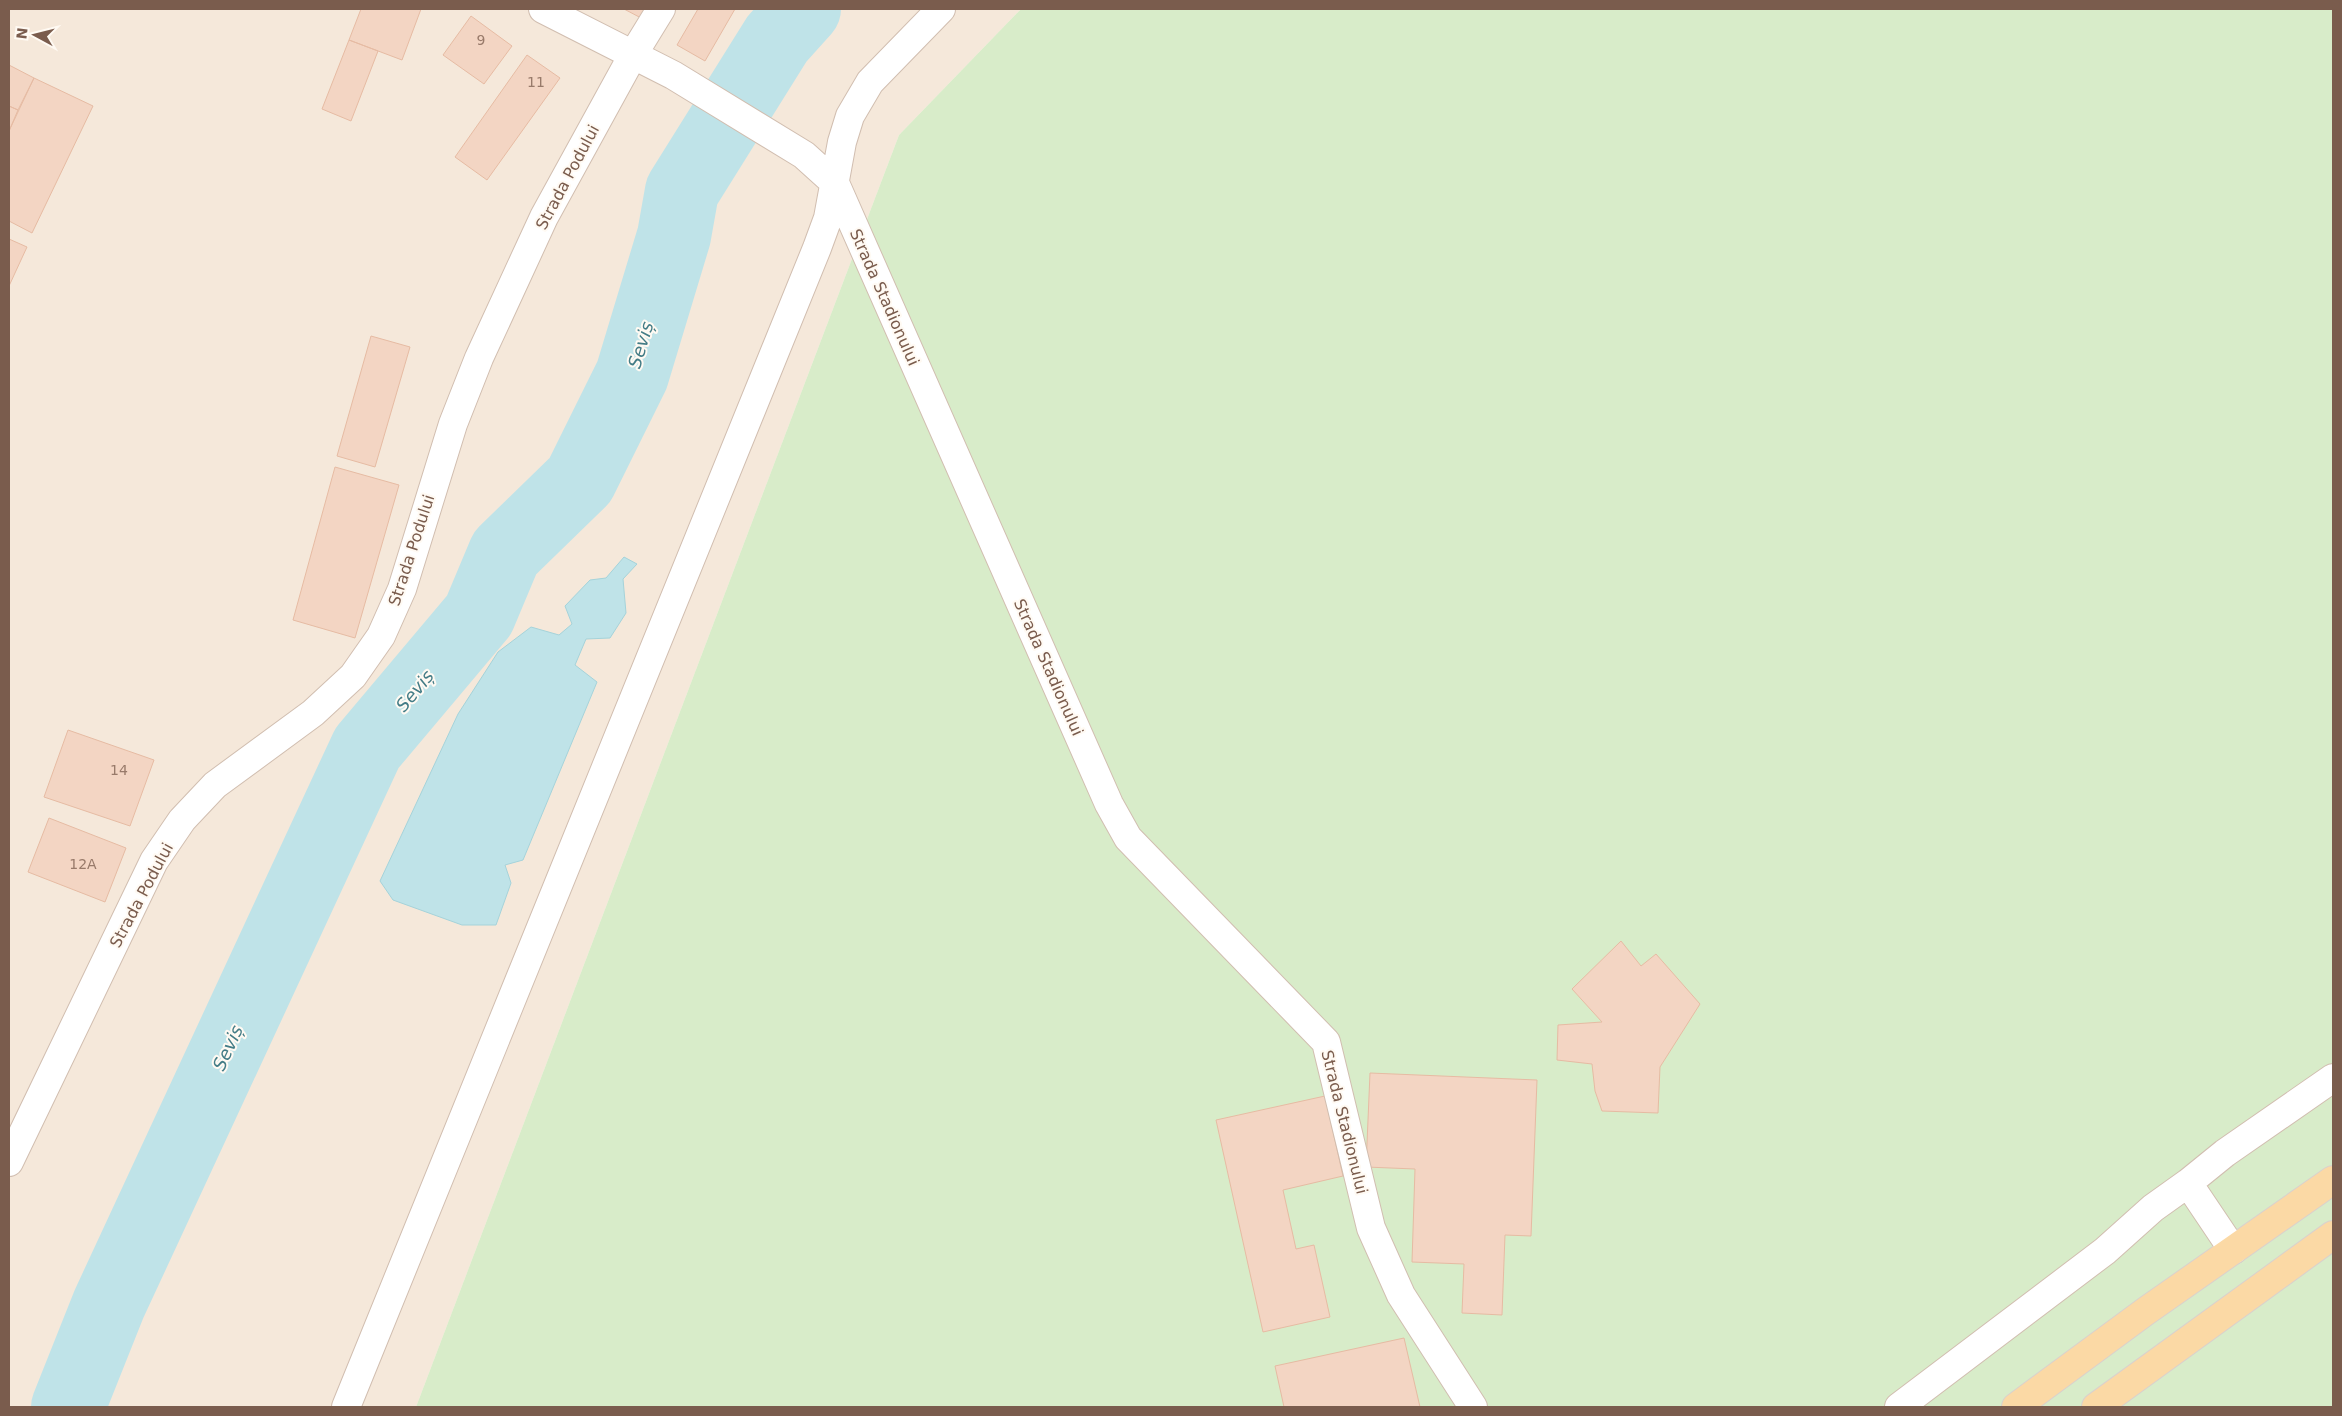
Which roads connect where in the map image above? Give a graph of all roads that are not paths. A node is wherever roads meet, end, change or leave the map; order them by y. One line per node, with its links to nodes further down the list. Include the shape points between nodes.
1 (543, 9): 4 (street, Strada Stadionului)
2 (661, 9): 4 (street, Strada Podului)
3 (941, 9): 5 (street, via 870,82 850,116)
4 (634, 53): 5 (street, Strada Stadionului, via 804,155); 7 (street, Strada Podului, via 544,217 479,358 453,424 402,589 381,636 353,676 313,713 215,785 182,820 154,862)
5 (835, 183): 13 (street, via 828,218 817,248); 14 (street, Strada Stadionului, via 1114,812 1128,838 1326,1042 1370,1228 1401,1295)
6 (2333, 1078): 9 (street)
7 (9, 1162)
8 (2333, 1180): 11 (main road)
9 (2188, 1182): 11 (street); 15 (street, via 2105,1251)
10 (2333, 1234): 12 (main road)
11 (2233, 1250): 16 (main road)
12 (2170, 1354): 17 (main road); 18 (main road)
13 (346, 1407)
14 (1474, 1407)
15 (1899, 1407)
16 (2016, 1407)
17 (2096, 1407)
18 (2128, 1407)

